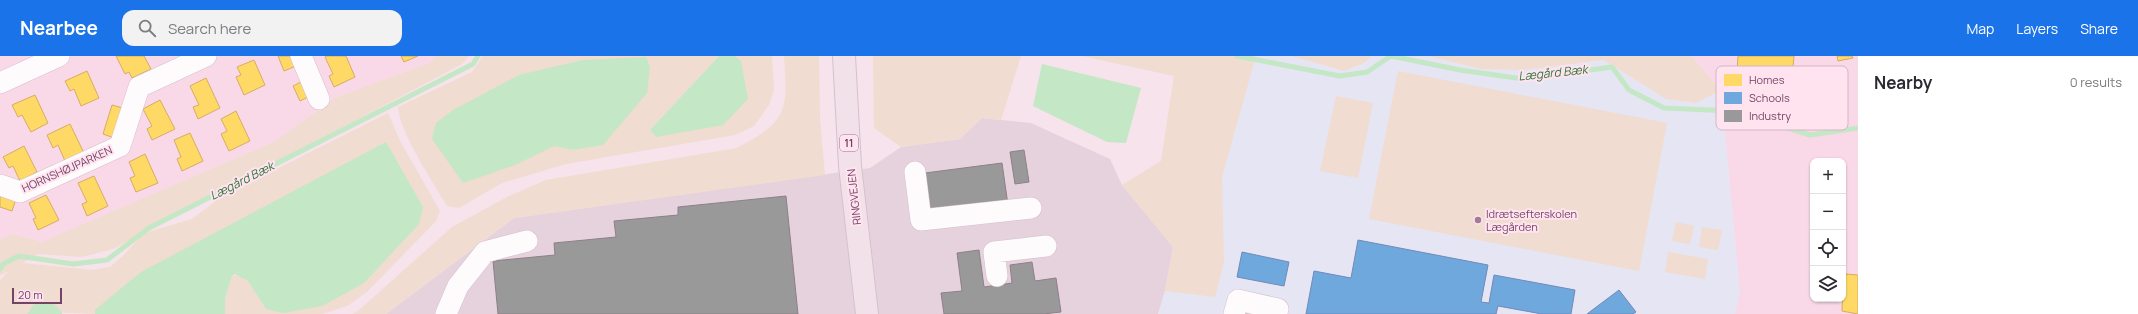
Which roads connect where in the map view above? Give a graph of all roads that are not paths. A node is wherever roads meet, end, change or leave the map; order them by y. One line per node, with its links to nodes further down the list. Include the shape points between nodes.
1 (59, 56): 5 (street)
2 (206, 56): 8 (street, HORNSHØJPARKEN, via 139,87 120,146 20,192)
3 (301, 56): 6 (street)
4 (844, 56): 15 (main road, RINGVEJEN / 11, via 850,166)
5 (0, 83)
6 (319, 100)
7 (915, 172): 9 (street, via 921,220)
8 (0, 185)
9 (1031, 208)
10 (528, 241): 14 (street, via 485,252 458,286)
11 (1046, 246): 12 (street, via 994,252)
12 (997, 276)
13 (1278, 309): 16 (street, via 1238,300)
14 (446, 314)
15 (867, 314)
16 (1234, 314)

